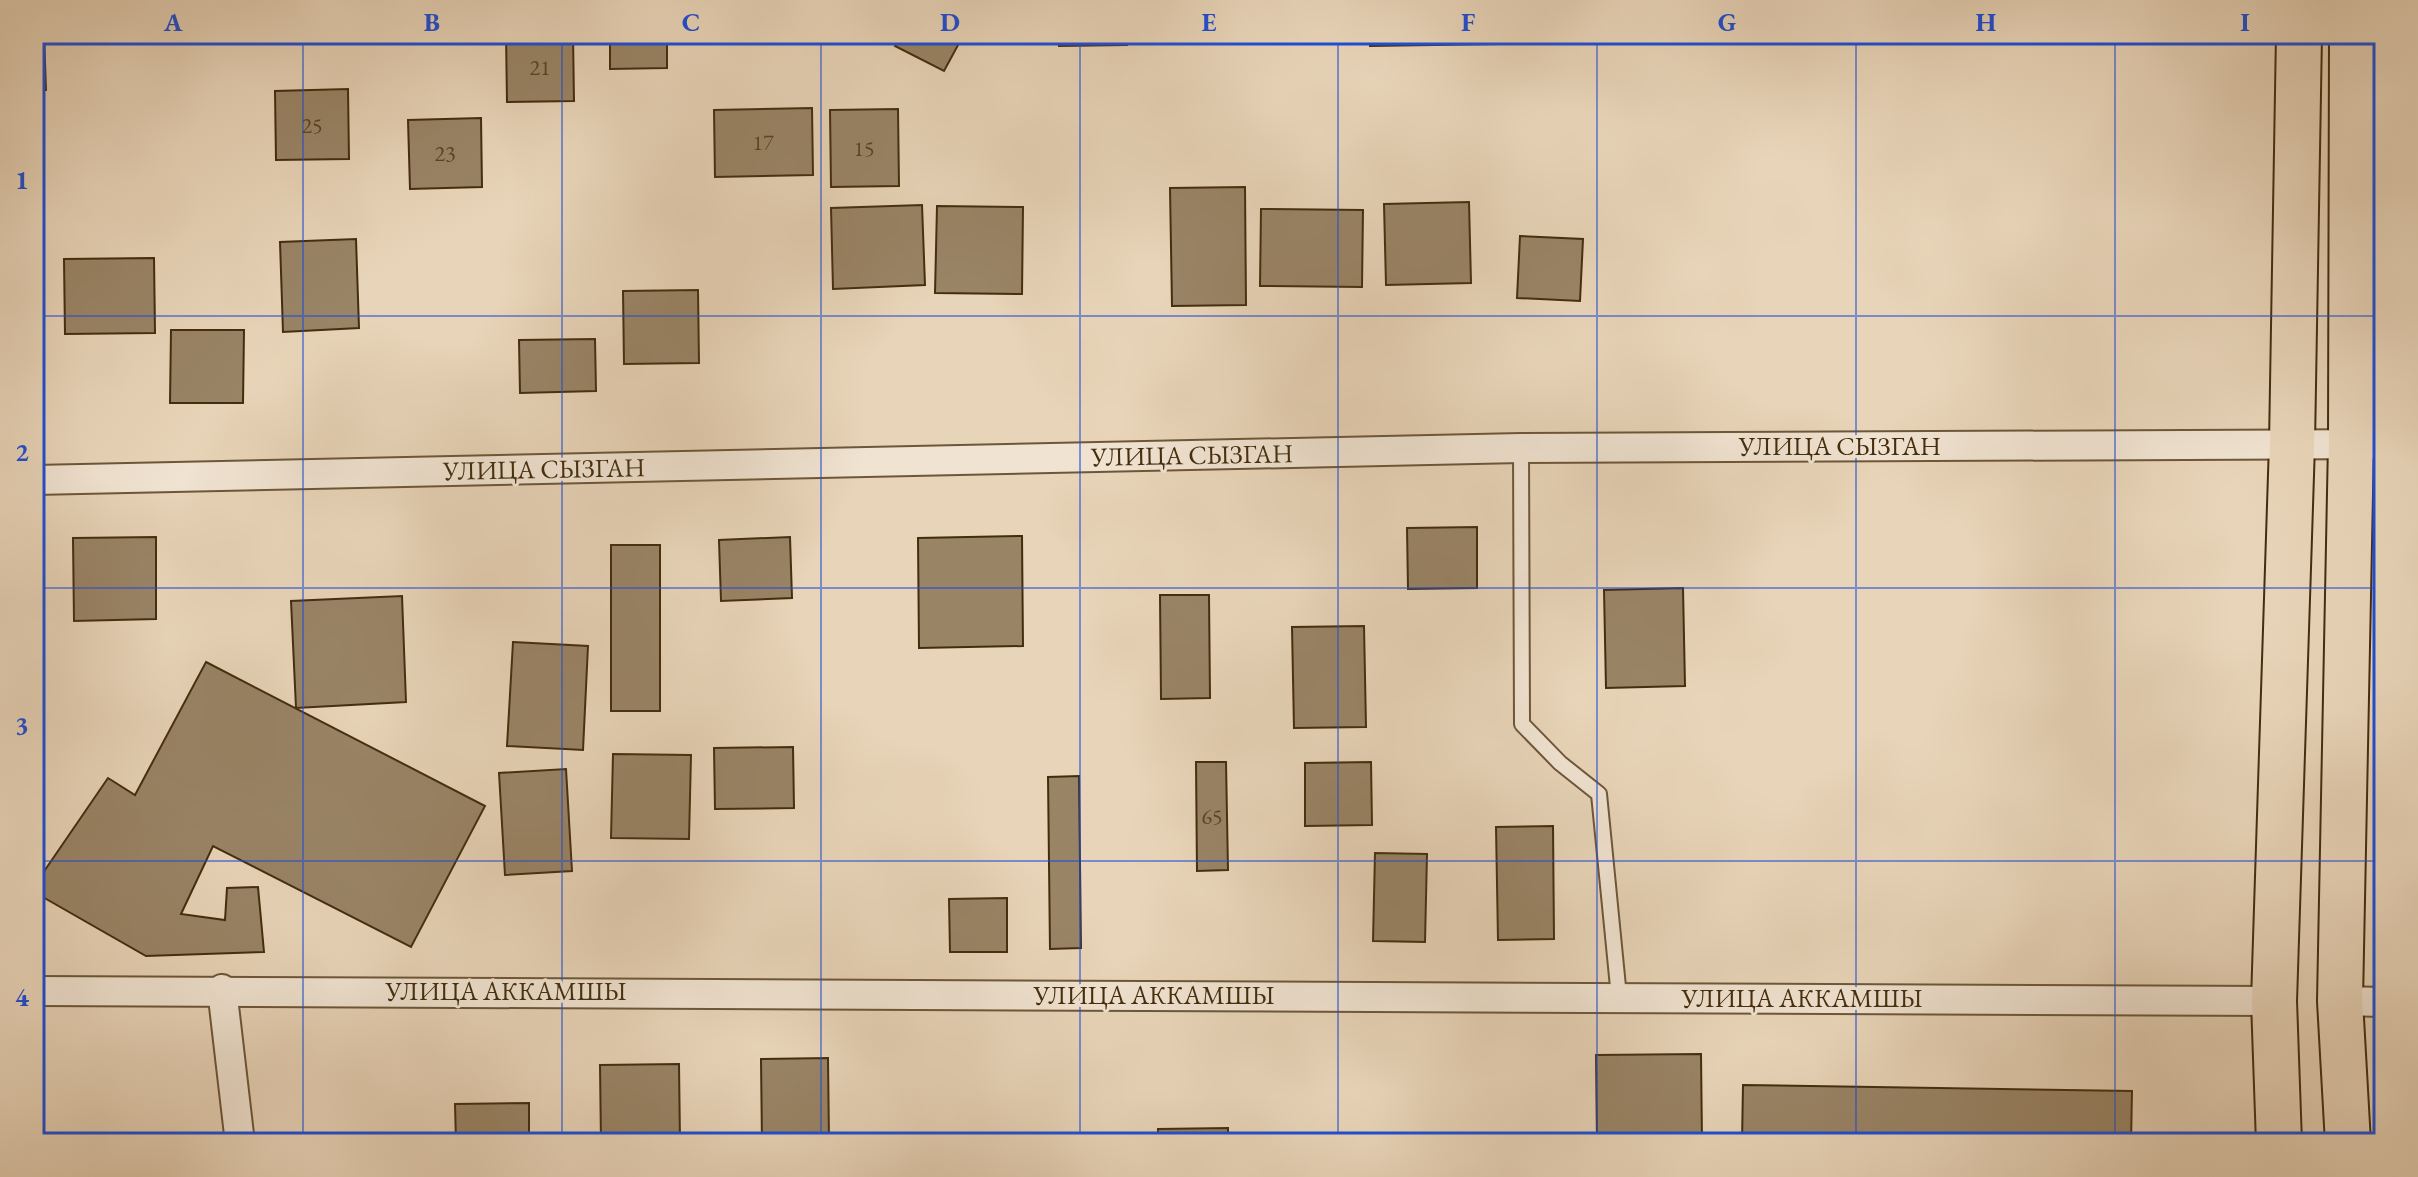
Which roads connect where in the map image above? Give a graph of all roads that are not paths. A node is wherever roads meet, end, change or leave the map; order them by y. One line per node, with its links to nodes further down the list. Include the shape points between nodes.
1 (2299, 34): 5 (main road)
2 (2352, 34): 3 (main road)
3 (2368, 152): 4 (main road)
4 (2367, 443): 5 (street, УЛИЦА СЫЗГАН); 12 (main road)
5 (2292, 444): 6 (street, УЛИЦА СЫЗГАН); 11 (main road)
6 (1521, 448): 7 (street, УЛИЦА СЫЗГАН); 10 (lane, via 1522,724 1599,794)
7 (34, 480)
8 (222, 989): 9 (street, УЛИЦА АККАМШЫ); 10 (street, УЛИЦА АККАМШЫ); 14 (street)
9 (34, 991)
10 (1619, 997): 11 (street, УЛИЦА АККАМШЫ)
11 (2274, 1001): 15 (main road)
12 (2340, 1001): 13 (street); 16 (main road)
13 (2384, 1002)
14 (240, 1143)
15 (2279, 1143)
16 (2348, 1143)

